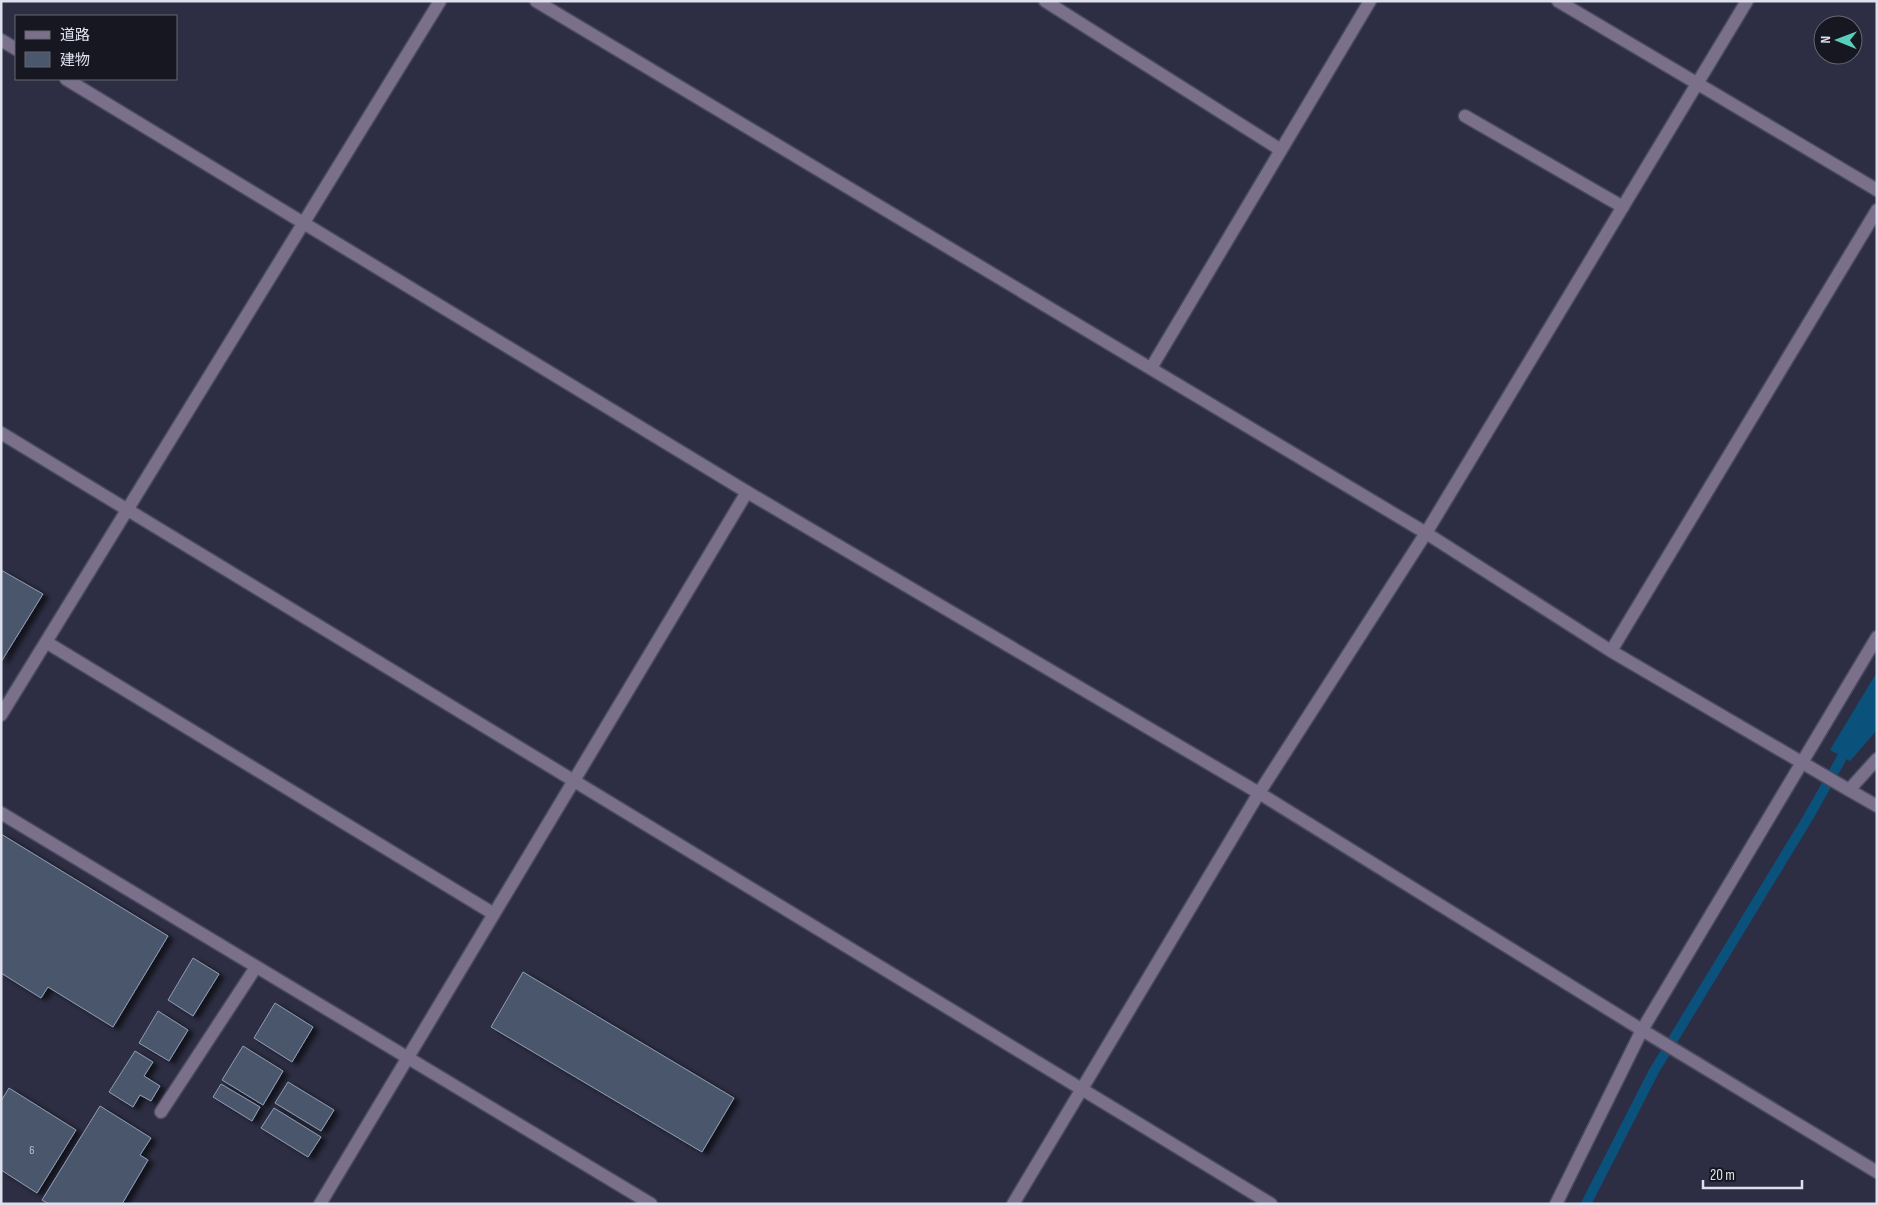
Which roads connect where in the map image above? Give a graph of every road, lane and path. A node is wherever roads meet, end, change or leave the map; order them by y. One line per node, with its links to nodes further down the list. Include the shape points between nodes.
1 (440, 1): 16 (street)
2 (536, 1): 17 (street)
3 (1045, 1): 12 (street)
4 (1370, 1): 12 (street)
5 (1558, 1): 10 (street)
6 (1747, 1): 10 (street)
7 (1, 40): 8 (street)
8 (15, 48)
9 (68, 80): 16 (street)
10 (1697, 84): 13 (street); 14 (street)
11 (1465, 116): 14 (street)
12 (1281, 150): 17 (street)
13 (1877, 190)
14 (1622, 207): 21 (street)
15 (1877, 210): 24 (street)
16 (304, 223): 19 (street); 20 (street)
17 (1151, 368): 21 (street)
18 (1, 433): 20 (street)
19 (747, 492): 28 (street); 30 (street)
20 (128, 509): 23 (street); 28 (street)
21 (1426, 533): 24 (street); 30 (street)
22 (1877, 637): 27 (street)
23 (46, 642): 25 (street); 33 (street)
24 (1611, 651): 27 (street)
25 (1, 715)
26 (1877, 759): 29 (street)
27 (1801, 763): 29 (street); 35 (street)
28 (574, 780): 33 (street); 37 (street)
29 (1849, 790): 31 (street)
30 (1259, 793): 35 (street); 37 (street)
31 (1877, 806)
32 (1, 813): 34 (street)
33 (494, 914): 36 (street)
34 (256, 967): 36 (street); 38 (street)
35 (1642, 1030): 39 (street); 44 (street)
36 (408, 1057): 40 (street); 41 (street)
37 (1082, 1088): 42 (street); 43 (street)
38 (161, 1112)
39 (1877, 1172)
40 (320, 1204)
41 (651, 1204)
42 (1013, 1204)
43 (1271, 1204)
44 (1556, 1204)

